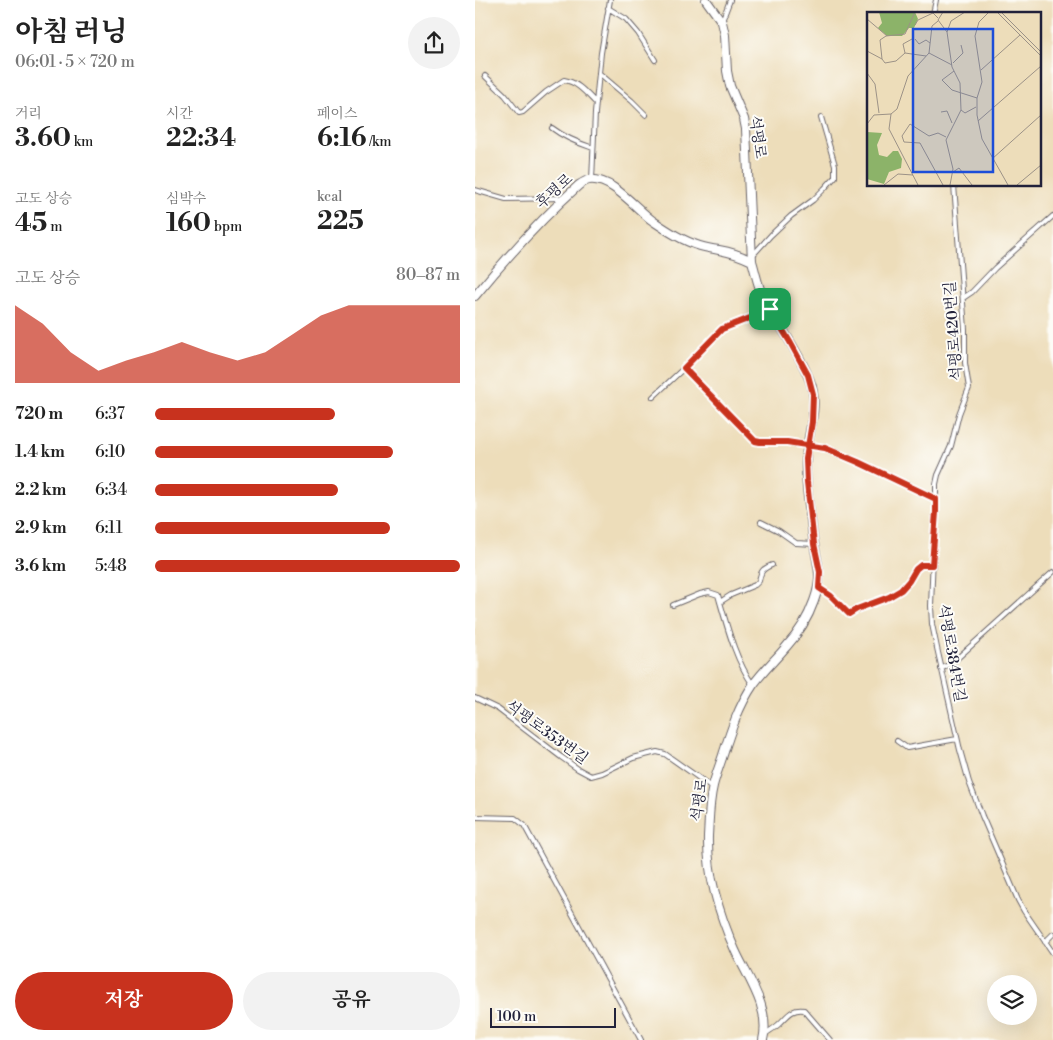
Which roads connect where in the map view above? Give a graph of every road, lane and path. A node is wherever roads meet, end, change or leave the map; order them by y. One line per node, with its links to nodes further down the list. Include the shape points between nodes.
1 (609, 0): 4 (lane)
2 (706, 0): 5 (street, 석평로)
3 (730, 0): 5 (lane)
4 (608, 8): 6 (lane, via 638,33); 7 (lane)
5 (722, 22): 19 (street, 석평로, via 730,86 746,129)
6 (655, 60)
7 (599, 73): 9 (lane); 10 (lane)
8 (485, 76): 9 (lane, via 519,113 565,80 579,87)
9 (596, 103): 13 (lane)
10 (646, 115)
11 (821, 117): 19 (lane, via 835,165 835,177 813,200 784,222)
12 (552, 128): 13 (lane)
13 (593, 148): 14 (lane)
14 (592, 180): 17 (street, 후평로, via 585,181); 19 (street, 후평로, via 616,189 651,220 686,242)
15 (954, 186): 21 (lane, 석평로420번길)
16 (475, 190): 17 (lane, via 506,199)
17 (564, 198): 20 (street, 후평로)
18 (1053, 216): 21 (lane)
19 (752, 259): 22 (street, 석평로, via 760,291)
20 (475, 296)
21 (963, 298): 26 (lane, 석평로420번길, via 969,388 951,446 938,475)
22 (770, 309): 23 (lane, via 722,329); 25 (street, 석평로, via 811,384 814,408)
23 (684, 368): 24 (lane); 25 (lane, via 755,441)
24 (653, 398)
25 (808, 444): 26 (lane, via 842,455); 28 (street, 석평로, via 807,482)
26 (936, 499): 30 (lane, 석평로384번길)
27 (761, 522): 28 (lane, via 796,543)
28 (814, 544): 32 (street, 석평로, via 820,572)
29 (772, 565): 33 (lane, via 764,568 755,585)
30 (932, 565): 32 (lane, via 921,565 916,569 901,590 849,614); 35 (lane, 석평로384번길, via 931,615)
31 (1053, 572): 35 (lane, via 952,663)
32 (819, 588): 36 (street, 석평로, via 797,634)
33 (720, 602): 34 (lane, via 718,595 709,592); 36 (lane, via 731,640)
34 (673, 606)
35 (941, 669): 38 (lane, 석평로384번길)
36 (753, 685): 40 (street, 석평로, via 736,717)
37 (475, 698): 40 (lane, 석평로353번길, via 498,709 591,776 603,774 633,758 657,752 665,754)
38 (957, 739): 39 (lane, via 907,748); 43 (lane, 석평로384번길, via 975,800 1018,900)
39 (897, 741)
40 (712, 787): 45 (street, 석평로, via 708,839 710,869 720,911 758,997)
41 (475, 817): 46 (lane, via 515,818 524,825)
42 (1053, 934): 43 (lane)
43 (1045, 942): 44 (lane, 석평로384번길)
44 (1053, 953)
45 (764, 1037): 47 (lane, 석평로, via 798,1009 804,1010)
46 (641, 1040)
47 (830, 1040)

